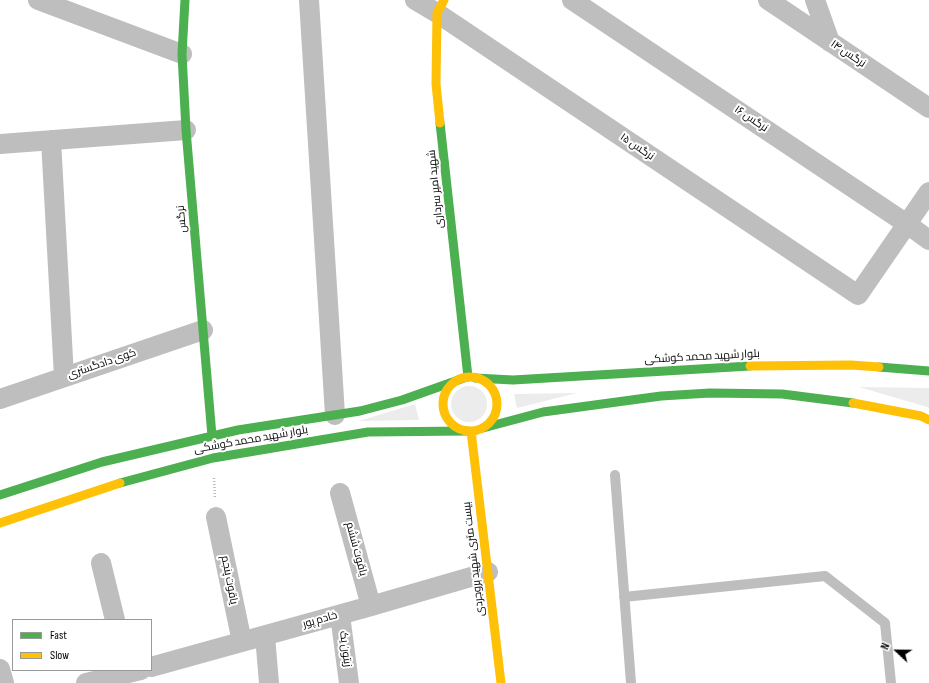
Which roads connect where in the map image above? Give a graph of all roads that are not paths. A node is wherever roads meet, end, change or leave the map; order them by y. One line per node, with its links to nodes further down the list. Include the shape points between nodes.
1 (185, 0): 10 (main road, نرگس)
2 (309, 0): 23 (street)
3 (415, 0): 8 (street, نرگس ۱۵)
4 (572, 0): 16 (street, نرگس ۱۶)
5 (768, 0): 9 (street, نرگس ۱۴)
6 (816, 0): 9 (street)
7 (44, 1): 10 (street)
8 (441, 7): 16 (street, نرگس ۱۵, via 858,295); 21 (main road, شهید امیر سرداری, via 436,84)
9 (830, 42): 11 (street, نرگس ۱۴)
10 (182, 54): 12 (main road, نرگس)
11 (929, 108)
12 (186, 130): 13 (street); 18 (main road, نرگس)
13 (51, 140): 14 (street); 20 (street)
14 (0, 144)
15 (929, 192): 16 (street)
16 (907, 224): 17 (street, نرگس ۱۶)
17 (929, 240)
18 (203, 330): 20 (street, کوی دادگستری); 27 (main road, نرگس)
19 (929, 371): 21 (main road, بلوار شهید محمد کوشکی, via 850,365 744,366 513,380)
20 (64, 377): 22 (street, کوی دادگستری)
21 (469, 378): 23 (main road, بلوار شهید محمد کوشکی, via 402,400); 25 (main road, via 483,381 490,386 497,401 494,417); 26 (main road, via 450,387 444,402 447,418 460,429)
22 (0, 399)
23 (336, 415): 27 (main road, بلوار شهید محمد کوشکی)
24 (929, 420): 25 (main road, via 921,416 854,403 782,394 710,393 661,396 543,412)
25 (483, 428): 26 (main road)
26 (469, 431): 32 (main road, بلوار شهید محمد کوشکی, via 368,432 213,458 119,483); 34 (main road, بیست متری شهید بروجردی)
27 (212, 436): 30 (main road, بلوار شهید محمد کوشکی, via 102,462)
28 (615, 475): 35 (lane)
29 (340, 493): 36 (street, یاقوت ششم)
30 (0, 495)
31 (216, 517): 40 (street, یاقوت پنجم)
32 (0, 523)
33 (101, 563): 38 (street)
34 (488, 572): 36 (street, خادم پور); 48 (main road, بیست متری شهید بروجردی)
35 (624, 597): 49 (lane); 50 (lane, via 825,576 885,623)
36 (371, 606): 37 (street, خادم پور)
37 (340, 615): 39 (street, خادم پور); 47 (street, زیتون یک)
38 (115, 619)
39 (265, 636): 40 (street, خادم پور); 46 (street)
40 (242, 642): 41 (street, خادم پور)
41 (152, 667)
42 (0, 668): 44 (street)
43 (131, 674): 45 (street)
44 (4, 683)
45 (86, 683)
46 (269, 683)
47 (349, 683)
48 (501, 683)
49 (631, 683)
50 (892, 683)

